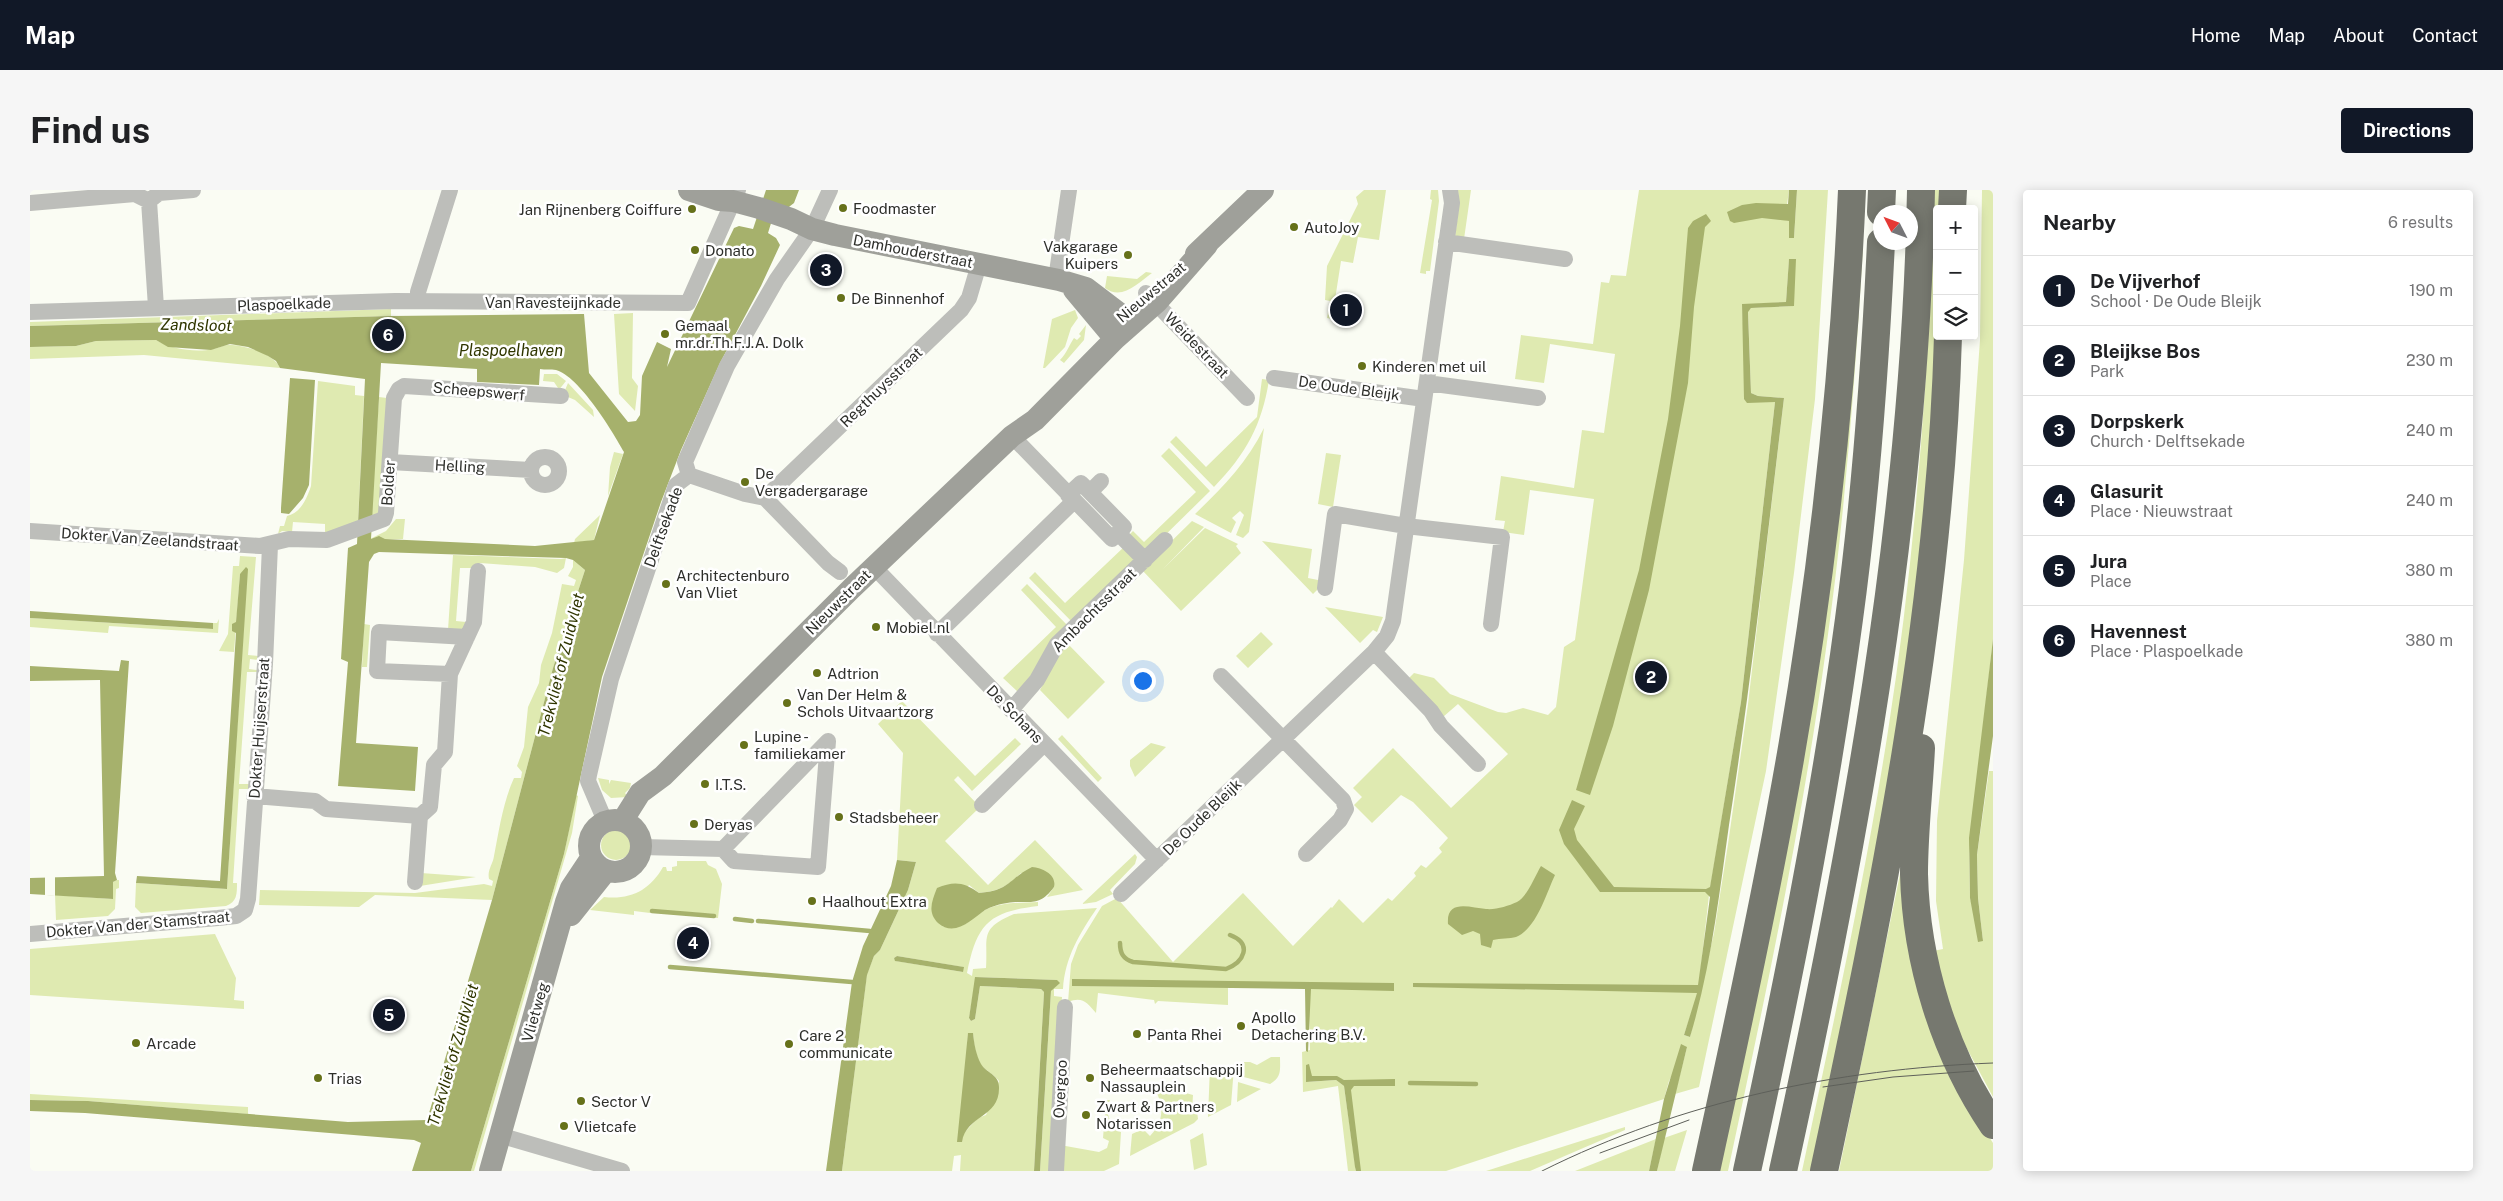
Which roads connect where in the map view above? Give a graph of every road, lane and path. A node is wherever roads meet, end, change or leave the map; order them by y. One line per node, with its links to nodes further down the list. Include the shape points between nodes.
1 (193, 190): 13 (street, via 159,193)
2 (450, 190): 24 (street)
3 (689, 190): 12 (street, Damhouderstraat, via 719,200)
4 (830, 190): 17 (street, Delftsekade)
5 (1069, 190): 22 (street)
6 (1263, 190): 23 (street, Nieuwstraat)
7 (1450, 190): 18 (street, De Oude Bleijk, via 1452,203)
8 (1852, 190): 83 (highway, via 1835,418 1799,700 1751,961)
9 (1882, 190): 15 (highway)
10 (1921, 190): 85 (highway, via 1908,442 1877,680 1836,922)
11 (1953, 190): 16 (highway)
12 (736, 196): 17 (street, Damhouderstraat); 24 (street, Van Ravesteijnkade, via 688,303)
13 (149, 201): 14 (street, via 136,194); 25 (street)
14 (30, 203)
15 (1882, 205)
16 (1952, 205)
17 (812, 229): 21 (street, Damhouderstraat); 40 (street, Delftsekade, via 777,279 726,366 685,462)
18 (1446, 242): 20 (street); 31 (street, De Oude Bleijk)
19 (1881, 250): 84 (highway, via 1870,428 1848,626 1809,874)
20 (1565, 259)
21 (979, 264): 22 (street, Damhouderstraat); 41 (street, Regthuysstraat, via 969,298 961,310)
22 (1063, 282): 27 (street, Damhouderstraat, via 1086,288); 28 (street)
23 (1152, 298): 27 (street, Nieuwstraat); 34 (street, Weidestraat)
24 (418, 301): 25 (street, Plaspoelkade)
25 (156, 307): 26 (street, Plaspoelkade)
26 (30, 312)
27 (1127, 319): 28 (street, Nieuwstraat)
28 (1110, 334): 37 (street, Nieuwstraat, via 1035,420)
29 (1948, 340): 54 (highway, via 1938,503)
30 (1274, 378): 36 (street, De Oude Bleijk)
31 (1427, 382): 35 (street); 36 (street, De Oude Bleijk)
32 (399, 389): 33 (street, Scheepswerf, via 414,386); 38 (street, Bolder, via 394,398)
33 (561, 396)
34 (1247, 398)
35 (1538, 398)
36 (1424, 399): 43 (street, De Oude Bleijk)
37 (1014, 433): 42 (street, Ambachtsstraat); 49 (street, Nieuwstraat)
38 (390, 462): 39 (street, Helling); 47 (street, Bolder, via 384,519 327,540 289,539)
39 (530, 470)
40 (689, 475): 41 (street); 67 (street, Delftsekade, via 676,485 611,679 588,782)
41 (765, 498): 51 (street)
42 (1071, 498): 45 (street, Ambachtsstraat, via 1112,539); 45 (street, Ambachtsstraat, via 1081,483 1095,486 1124,527); 55 (street, Ambachtsstraat)
43 (1406, 526): 52 (street, via 1335,514); 53 (street, via 1502,537); 57 (street, De Oude Bleijk, via 1393,621 1387,636)
44 (30, 531): 47 (street, Dokter Van Zeelandstraat)
45 (1118, 533): 48 (street, Ambachtsstraat)
46 (1165, 540): 48 (street, Ambachtsstraat)
47 (270, 545): 64 (street, Dokter Huijserstraat, via 265,664)
48 (1145, 560): 60 (street, Ambachtsstraat, via 1057,644 1037,680)
49 (874, 567): 55 (street, De Schans); 67 (street, Nieuwstraat, via 663,776 649,805)
50 (478, 571): 56 (street, via 474,622)
51 (840, 572)
52 (1325, 588)
53 (1490, 624)
54 (1925, 627): 77 (highway, via 1919,803 1914,853 1919,930 1930,983 1946,1033 1976,1099); 86 (highway, via 1886,866)
55 (937, 634): 60 (street, De Schans)
56 (467, 637): 58 (street); 58 (street, via 379,632 377,671)
57 (1374, 652): 61 (street, De Oude Bleijk); 63 (street)
58 (450, 674): 66 (street, via 445,752 434,765 430,806)
59 (1221, 676): 61 (street)
60 (1011, 710): 62 (street, De Schans)
61 (1283, 739): 69 (street, via 1343,800 1346,809 1340,820); 70 (street, De Oude Bleijk)
62 (1044, 744): 65 (street); 70 (street, De Schans)
63 (1478, 764)
64 (254, 796): 66 (street, via 316,801 326,809); 74 (street, Dokter Huijserstraat)
65 (982, 805)
66 (420, 816): 72 (street)
67 (626, 829): 68 (street); 71 (street, via 596,827 588,848); 71 (street, via 638,859 629,868 618,872)
68 (723, 849): 68 (street, via 734,861 818,867 828,741)
69 (1306, 854)
70 (1157, 860): 73 (street, De Oude Bleijk)
71 (599, 865): 78 (street, Vlietweg, via 571,888 566,902)
72 (415, 882)
73 (1121, 894)
74 (245, 910): 75 (street, Dokter Van der Stamstraat, via 236,916)
75 (30, 934)
76 (1065, 1007): 82 (street, Overgoo)
77 (1993, 1125)
78 (506, 1137): 79 (street, Vlietweg); 80 (street, Vlietweg); 81 (street)
79 (490, 1171)
80 (504, 1171)
81 (622, 1171)
82 (1056, 1171)
83 (1706, 1171)
84 (1747, 1171)
85 (1783, 1171)
86 (1824, 1171)

